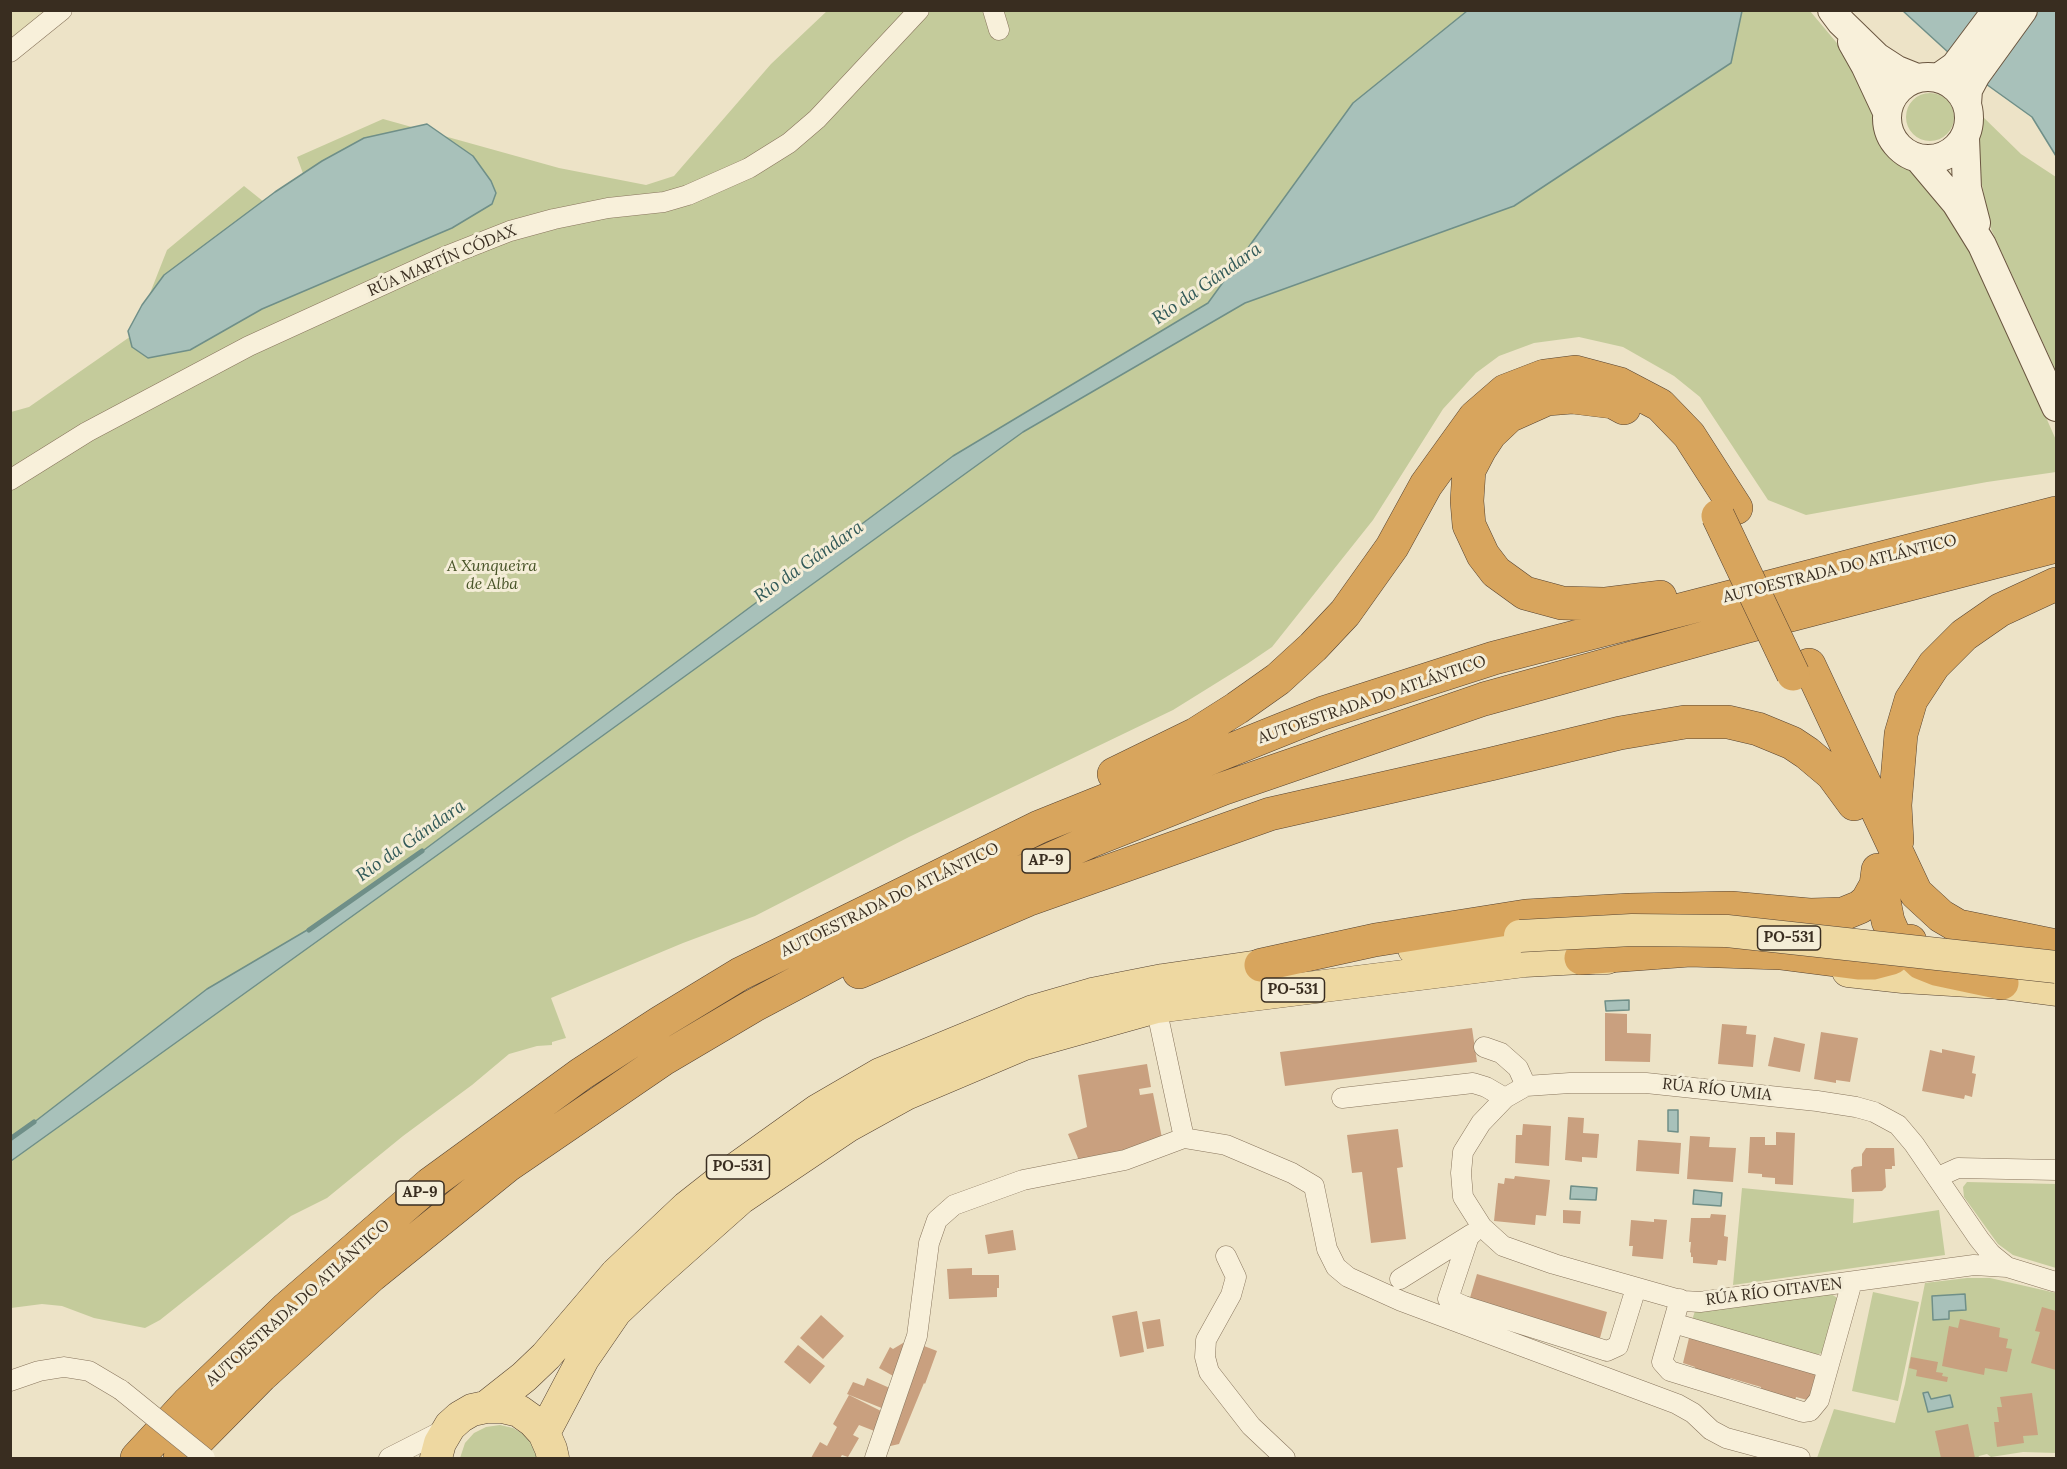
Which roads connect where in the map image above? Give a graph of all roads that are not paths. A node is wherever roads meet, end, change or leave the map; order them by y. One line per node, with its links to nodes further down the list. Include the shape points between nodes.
1 (62, 10): 8 (street)
2 (919, 10): 15 (street, RÚA MARTÍN CÓDAX, via 817,120 749,168 688,195 554,219 510,231 444,257 239,351 87,432)
3 (993, 10): 7 (street)
4 (1997, 10): 9 (main road, via 1955,66)
5 (2023, 10): 9 (main road, via 1976,75)
6 (1836, 16): 9 (main road, via 1877,57 1897,70); 10 (main road, via 1866,65)
7 (999, 30)
8 (10, 52)
9 (1948, 84): 10 (main road, via 1906,83 1890,101); 11 (main road, via 1970,115)
10 (1887, 112): 12 (main road, via 1889,130 1898,147)
11 (1965, 138): 12 (main road, via 1945,156); 13 (main road, via 1967,188)
12 (1919, 159): 13 (main road, via 1944,186)
13 (1982, 245): 14 (main road)
14 (2056, 407)
15 (10, 480)
16 (1727, 512): 18 (highway, via 1665,440 1639,417 1613,402 1572,397 1547,399 1525,408 1509,416 1490,434 1469,471 1469,525 1483,555 1496,572 1525,593 1562,603 1604,604 1670,596 1924,534); 21 (highway, bridge); 30 (highway, via 1689,435 1659,405 1620,384 1575,372 1544,376 1505,391 1475,417 1426,485 1392,547 1345,613 1278,679 1196,734 795,929)
17 (2056, 513): 18 (highway, AUTOESTRADA DO ATLÁNTICO / AP-9)
18 (1981, 533): 30 (highway, AUTOESTRADA DO ATLÁNTICO / AP-9, via 1494,658 1323,713 1039,827)
19 (2056, 546): 35 (highway, AUTOESTRADA DO ATLÁNTICO / AP-9, via 1484,699 1222,789 1091,841 915,920)
20 (2056, 584): 23 (highway, via 2000,610 1964,635 1934,665 1911,700 1901,734)
21 (1801, 670): 22 (highway); 23 (highway)
22 (1854, 804): 23 (highway, via 1871,846); 35 (highway, via 1832,774 1807,753 1758,729 1728,722 1685,722 1620,733 1258,818 1027,900)
23 (1888, 862): 24 (highway); 26 (highway, via 1888,921); 28 (highway, via 1867,901 1843,914 1731,908 1526,916 1376,940)
24 (1916, 893): 25 (highway, via 1958,926); 26 (highway, via 1920,923)
25 (2056, 946)
26 (1905, 948): 27 (highway, via 1892,958 1873,963 1780,953 1690,950); 31 (highway, via 1936,969)
27 (1581, 958): 31 (main road, PO-531, via 1802,966); 33 (main road, PO-531, via 1524,961)
28 (1261, 965): 29 (main road, PO-531, bridge, via 1520,936 1632,930 1727,932); 53 (main road, PO-531, via 1163,980 1033,1011 880,1074 809,1116 687,1207 616,1274 546,1356)
29 (2056, 967)
30 (740, 974): 56 (highway, AUTOESTRADA DO ATLÁNTICO / AP-9, via 581,1074 430,1184 287,1308)
31 (2002, 983): 32 (main road, PO-531)
32 (2056, 990)
33 (1156, 1006): 39 (street); 55 (main road, PO-531, via 1024,1044 906,1094 849,1126 741,1198 616,1311 584,1359)
34 (1484, 1047): 36 (street, via 1501,1053 1518,1068)
35 (665, 1058): 57 (highway, AUTOESTRADA DO ATLÁNTICO / AP-9, via 507,1166 371,1276 261,1376)
36 (1526, 1086): 38 (street, RÚA RÍO UMIA); 41 (street, RÚA RÍO UMIA, via 1646,1083 1856,1107 1898,1125)
37 (1342, 1098): 38 (street, via 1473,1083)
38 (1505, 1098): 42 (street, RÚA RÍO UMIA, via 1463,1152 1463,1197)
39 (1184, 1138): 61 (street, via 1125,1160 1023,1180 954,1205 937,1220 929,1243 917,1336); 63 (street, via 1226,1145 1314,1186 1327,1249 1336,1267 1348,1277 1401,1301 1677,1404 1726,1438)
40 (2056, 1170): 41 (street, via 1958,1168)
41 (1938, 1177): 44 (street, RÚA RÍO UMIA, via 1979,1239)
42 (1476, 1232): 45 (street); 48 (street, RÚA RÍO OITAVEN, via 1519,1253); 48 (street, via 1448,1299 1607,1351 1618,1346)
43 (1227, 1256): 62 (street, via 1236,1277 1231,1295 1206,1340 1204,1357 1209,1372 1251,1426)
44 (2007, 1267): 46 (street, RÚA RÍO OITAVEN, via 1974,1266); 47 (street)
45 (1400, 1279)
46 (1852, 1282): 49 (street, RÚA RÍO OITAVEN, via 1700,1302); 51 (street)
47 (2056, 1282)
48 (1636, 1288): 49 (street, RÚA RÍO OITAVEN)
49 (1680, 1299): 50 (street)
50 (1674, 1323): 51 (street); 51 (street, via 1662,1362 1670,1371 1803,1412 1810,1411 1819,1400)
51 (1828, 1368)
52 (10, 1381): 58 (street, bridge, via 64,1367 89,1371 121,1390)
53 (486, 1407): 54 (main road, PO-531, via 472,1410); 55 (main road, PO-531, via 519,1411 533,1420)
54 (450, 1426): 59 (street); 60 (main road)
55 (548, 1446)
56 (137, 1458)
57 (180, 1458)
58 (205, 1458)
59 (389, 1458)
60 (436, 1458)
61 (875, 1458)
62 (1285, 1458)
63 (1800, 1458)

